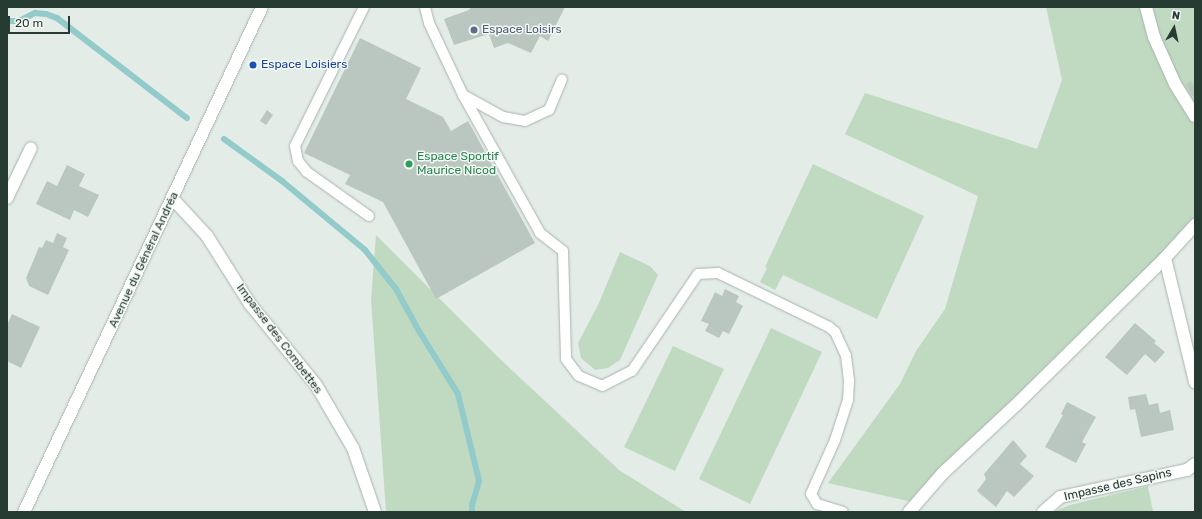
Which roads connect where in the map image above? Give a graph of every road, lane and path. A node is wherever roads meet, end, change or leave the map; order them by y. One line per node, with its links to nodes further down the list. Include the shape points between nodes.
1 (262, 7): 10 (street, Avenue du Général Andréa, via 202,131)
2 (364, 7): 11 (lane, via 295,146 298,161 307,172)
3 (426, 7): 6 (lane, via 429,23)
4 (1146, 7): 7 (street, via 1154,37 1172,77)
5 (562, 80): 6 (lane, via 549,110 525,121 503,117)
6 (463, 95): 18 (lane, via 540,233 564,251 566,359 579,376 602,386 632,371 698,274 718,273 835,332 846,356 848,400 835,440 811,494 817,504)
7 (1195, 116)
8 (31, 148): 9 (street)
9 (7, 198)
10 (173, 199): 16 (street, Avenue du Général Andréa); 17 (street, Impasse des Combettes, via 207,236 250,304 316,385 353,448)
11 (369, 216)
12 (1195, 225): 13 (street)
13 (1165, 258): 14 (street); 19 (street, via 943,473)
14 (1195, 382)
15 (1195, 464): 20 (street, Impasse des Sapins, via 1187,470 1060,497)
16 (24, 512)
17 (375, 512)
18 (843, 512)
19 (909, 512)
20 (1043, 512)

